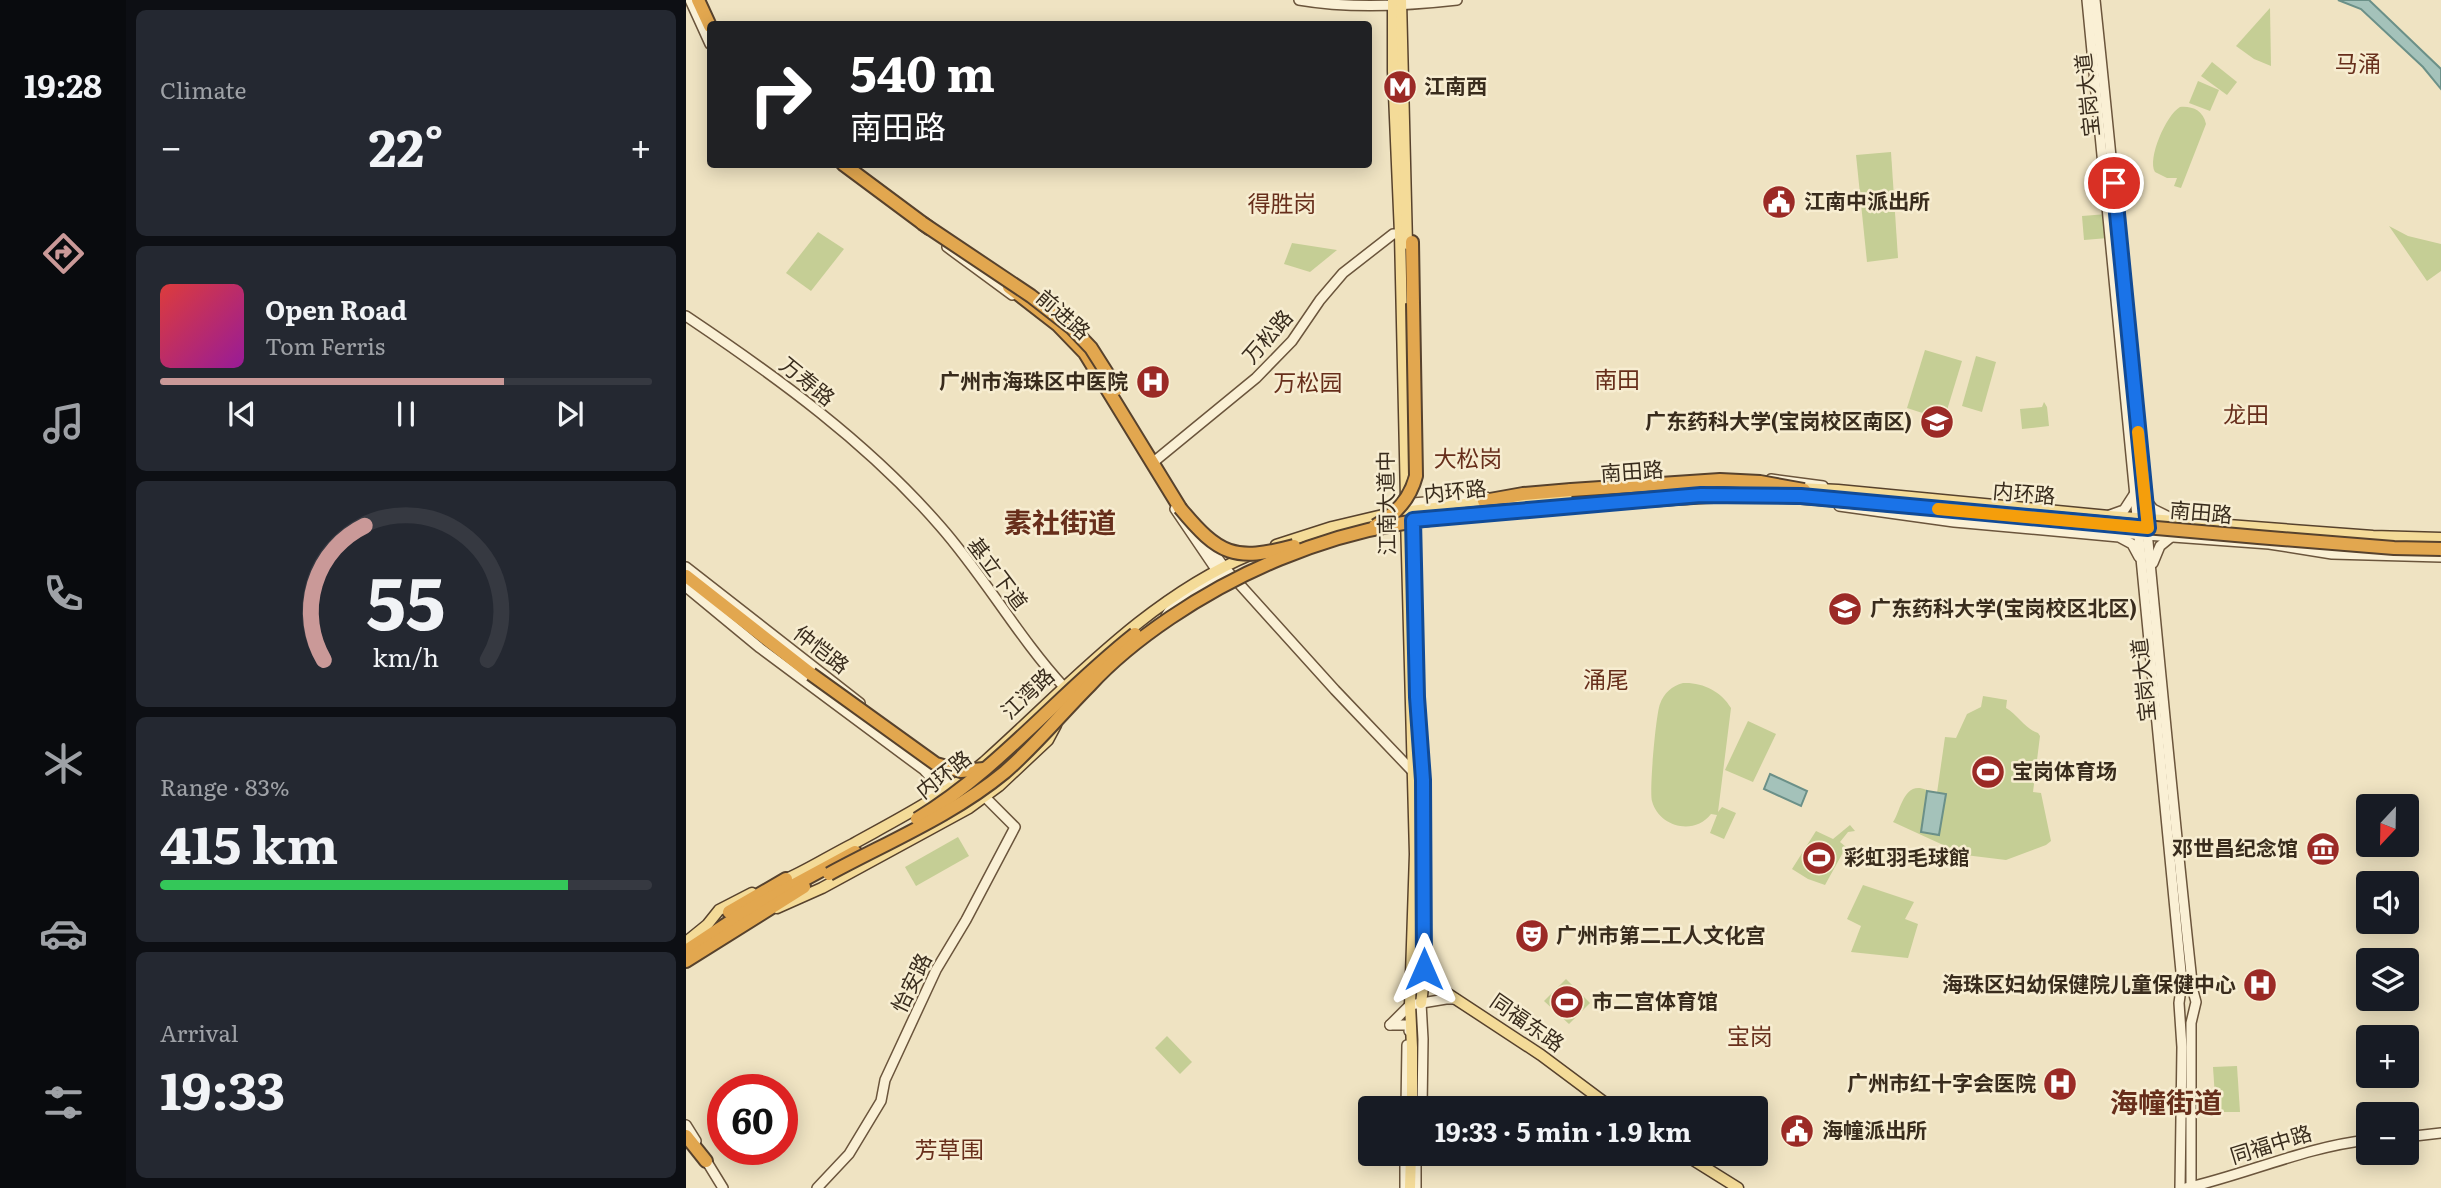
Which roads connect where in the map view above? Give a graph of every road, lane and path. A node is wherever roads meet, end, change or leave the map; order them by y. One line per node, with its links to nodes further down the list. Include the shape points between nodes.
1 (690, 0): 9 (main road)
2 (700, 0): 8 (highway)
3 (1299, 0): 7 (main road, via 1345,5)
4 (1457, 0): 7 (main road)
5 (2087, 0): 15 (main road, 宝岗大道)
6 (2095, 0): 15 (main road, 宝岗大道)
7 (1397, 2): 14 (main road, 江南大道中)
8 (710, 21)
9 (707, 37)
10 (841, 168): 55 (main road, 前进路, via 1073,344 1166,495)
11 (848, 168): 13 (highway)
12 (854, 168): 17 (main road, 前进路, via 1062,323 1096,364)
13 (922, 223): 17 (highway, bridge, via 1061,319 1091,348); 50 (highway, bridge, via 1058,325 1085,353 1180,508 1210,542 1242,555)
14 (1403, 238): 18 (main road, 万松路, via 1343,273 1292,341 1256,379); 35 (main road, 江南大道中); 35 (main road, 江南大道中, via 1402,466); 41 (highway, bridge, via 1413,303 1415,480 1398,509)
15 (2115, 240): 24 (main road, 宝岗大道); 27 (main road, 宝岗大道)
16 (686, 316): 19 (main road, 万寿路, via 801,398)
17 (1147, 448): 18 (main road, 前进路)
18 (1156, 460): 55 (main road, 前进路)
19 (901, 482): 61 (main road, 基立下道)
20 (1625, 482): 21 (main road, via 1692,477); 25 (main road); 28 (main road)
21 (1704, 486): 22 (main road, 南田路); 22 (main road); 23 (main road); 25 (main road, 南田路); 30 (main road); 33 (main road, 南田路)
22 (1721, 490): 23 (main road, 南田路)
23 (1767, 490): 29 (main road, 南田路); 29 (main road, via 1809,483); 30 (main road)
24 (2135, 492): 36 (main road, via 2124,510); 39 (main road, 宝岗大道)
25 (1617, 493): 32 (main road, 南田路)
26 (1816, 498): 38 (highway, bridge); 41 (highway, 内环路, bridge, via 1707,495 1456,517); 51 (highway, 内环路, bridge, via 2394,548)
27 (2144, 498): 37 (main road, via 2152,509); 39 (main road, 宝岗大道)
28 (1456, 499): 32 (main road); 35 (main road)
29 (1846, 499): 31 (main road, 南田路); 32 (highway, bridge, via 1765,483 1720,480 1522,494); 36 (main road, 南田路); 50 (highway, 内环路, bridge, via 1734,488 1455,510 1371,523); 51 (highway, 内环路, bridge)
30 (1685, 501): 33 (main road)
31 (1868, 506): 34 (main road, 南田路); 34 (main road, via 1884,512)
32 (1486, 511): 33 (main road, 南田路); 35 (main road, 南田路); 35 (main road); 35 (main road, 南田路)
33 (1507, 514)
34 (1952, 516): 36 (main road, 南田路); 42 (main road)
35 (1409, 517): 55 (main road); 55 (main road, 江湾路, via 1355,521 1310,533); 67 (main road, 江南大道中); 69 (main road, 江南大道中)
36 (2110, 520): 39 (main road, 南田路); 40 (main road)
37 (2178, 521): 39 (main road, 南田路); 47 (main road, 南田路)
38 (2022, 524): 40 (main road)
39 (2143, 527): 40 (main road); 43 (main road, 南田路); 44 (main road); 54 (main road, 宝岗大道); 56 (main road, 宝岗大道)
40 (2086, 530): 42 (main road)
41 (1365, 531): 60 (highway, 内环路, bridge, via 1280,558 1209,593 1150,632)
42 (2110, 536): 54 (main road, via 2132,544)
43 (2199, 536): 44 (main road); 46 (main road); 46 (main road, 南田路, via 2213,533)
44 (2171, 537): 56 (main road, via 2158,550)
45 (2441, 538): 48 (main road, 南田路)
46 (2248, 539): 47 (main road, 南田路); 49 (main road)
47 (2391, 542): 48 (main road, 南田路)
48 (2421, 543): 51 (main road, 南田路)
49 (2269, 544): 52 (highway, bridge); 52 (main road, via 2338,555)
50 (1297, 545): 84 (highway, 内环路, bridge, via 1222,578 1157,617 1097,665 968,783 925,814)
51 (2441, 547)
52 (2441, 556)
53 (686, 567): 64 (main road, 仲恺路)
54 (2142, 569): 77 (main road, 宝岗大道)
55 (1227, 574): 61 (main road, 江湾路); 61 (main road, 江湾路, via 1168,601 1127,632); 62 (main road, via 1196,606 1139,646 1087,694); 67 (main road, 前进路)
56 (2152, 575): 77 (main road, 宝岗大道)
57 (686, 576): 59 (highway)
58 (686, 587): 59 (main road, 仲恺路, via 760,648)
59 (811, 679): 60 (highway, bridge, via 927,759 961,771 1003,761); 63 (main road, 仲恺路)
60 (1089, 685): 82 (highway, 内环路, bridge, via 1034,745 975,795)
61 (1068, 690): 62 (main road, 江湾路); 65 (main road, 江湾路); 70 (main road, via 974,784)
62 (1048, 740): 71 (main road, 江湾路)
63 (909, 759): 68 (main road); 72 (main road, via 931,777 935,790)
64 (935, 761): 65 (main road, via 970,769); 66 (main road, 仲恺路)
65 (983, 763): 70 (main road, 江湾路)
66 (945, 769): 68 (main road); 70 (main road, 仲恺路)
67 (1414, 773): 69 (main road, 前进路); 93 (main road, 江南大道中)
68 (936, 776): 70 (main road)
69 (1423, 780): 89 (main road, 江南大道中)
70 (958, 786): 72 (main road, 江湾路); 75 (main road, via 954,806)
71 (985, 797): 75 (main road, 江湾路); 111 (main road, 怡安路, via 1015,827 936,970 885,1080 881,1101 849,1154)
72 (930, 802): 73 (main road, 江湾路)
73 (918, 809): 74 (main road, 江湾路); 75 (main road, via 928,818)
74 (905, 816): 76 (main road); 79 (main road, 江湾路)
75 (931, 830): 76 (main road, 江湾路)
76 (920, 835): 82 (main road, 江湾路, via 804,897)
77 (2173, 840): 78 (main road, 宝岗大道)
78 (2175, 861): 90 (main road, 宝岗大道); 91 (main road, 宝岗大道)
79 (790, 877): 80 (main road, 江湾路); 81 (highway)
80 (741, 898): 81 (highway); 85 (main road, 江湾路, via 719,910)
81 (729, 913): 84 (highway)
82 (763, 913): 83 (highway, 内环路)
83 (743, 925): 87 (highway); 88 (main road)
84 (712, 933): 86 (highway, 内环路)
85 (686, 942)
86 (686, 951)
87 (686, 961)
88 (686, 968)
89 (1424, 969): 92 (main road); 93 (main road, 江南大道中)
90 (2194, 994): 91 (main road); 95 (main road, 宝岗大道)
91 (2180, 996): 94 (main road, 宝岗大道)
92 (1456, 999): 93 (main road, 同福东路); 100 (main road, 同福东路)
93 (1415, 1004): 96 (main road); 96 (main road, via 1390,1025); 99 (main road)
94 (2179, 1007): 95 (main road); 115 (main road, 宝岗大道)
95 (2193, 1009): 115 (main road, 宝岗大道)
96 (1410, 1025): 97 (main road); 98 (main road)
97 (1406, 1096)
98 (1416, 1096)
99 (1417, 1096)
100 (1596, 1096)
101 (686, 1125): 106 (main road)
102 (2441, 1133): 103 (main road)
103 (2419, 1135)
104 (686, 1136): 106 (highway)
105 (2356, 1142): 115 (main road, 同福中路, via 2301,1153)
106 (706, 1161): 110 (main road)
107 (1405, 1166): 112 (main road)
108 (1416, 1166): 113 (main road)
109 (1703, 1166): 114 (main road)
110 (723, 1188)
111 (817, 1188)
112 (1405, 1188)
113 (1416, 1188)
114 (1738, 1188)
115 (2187, 1188)

